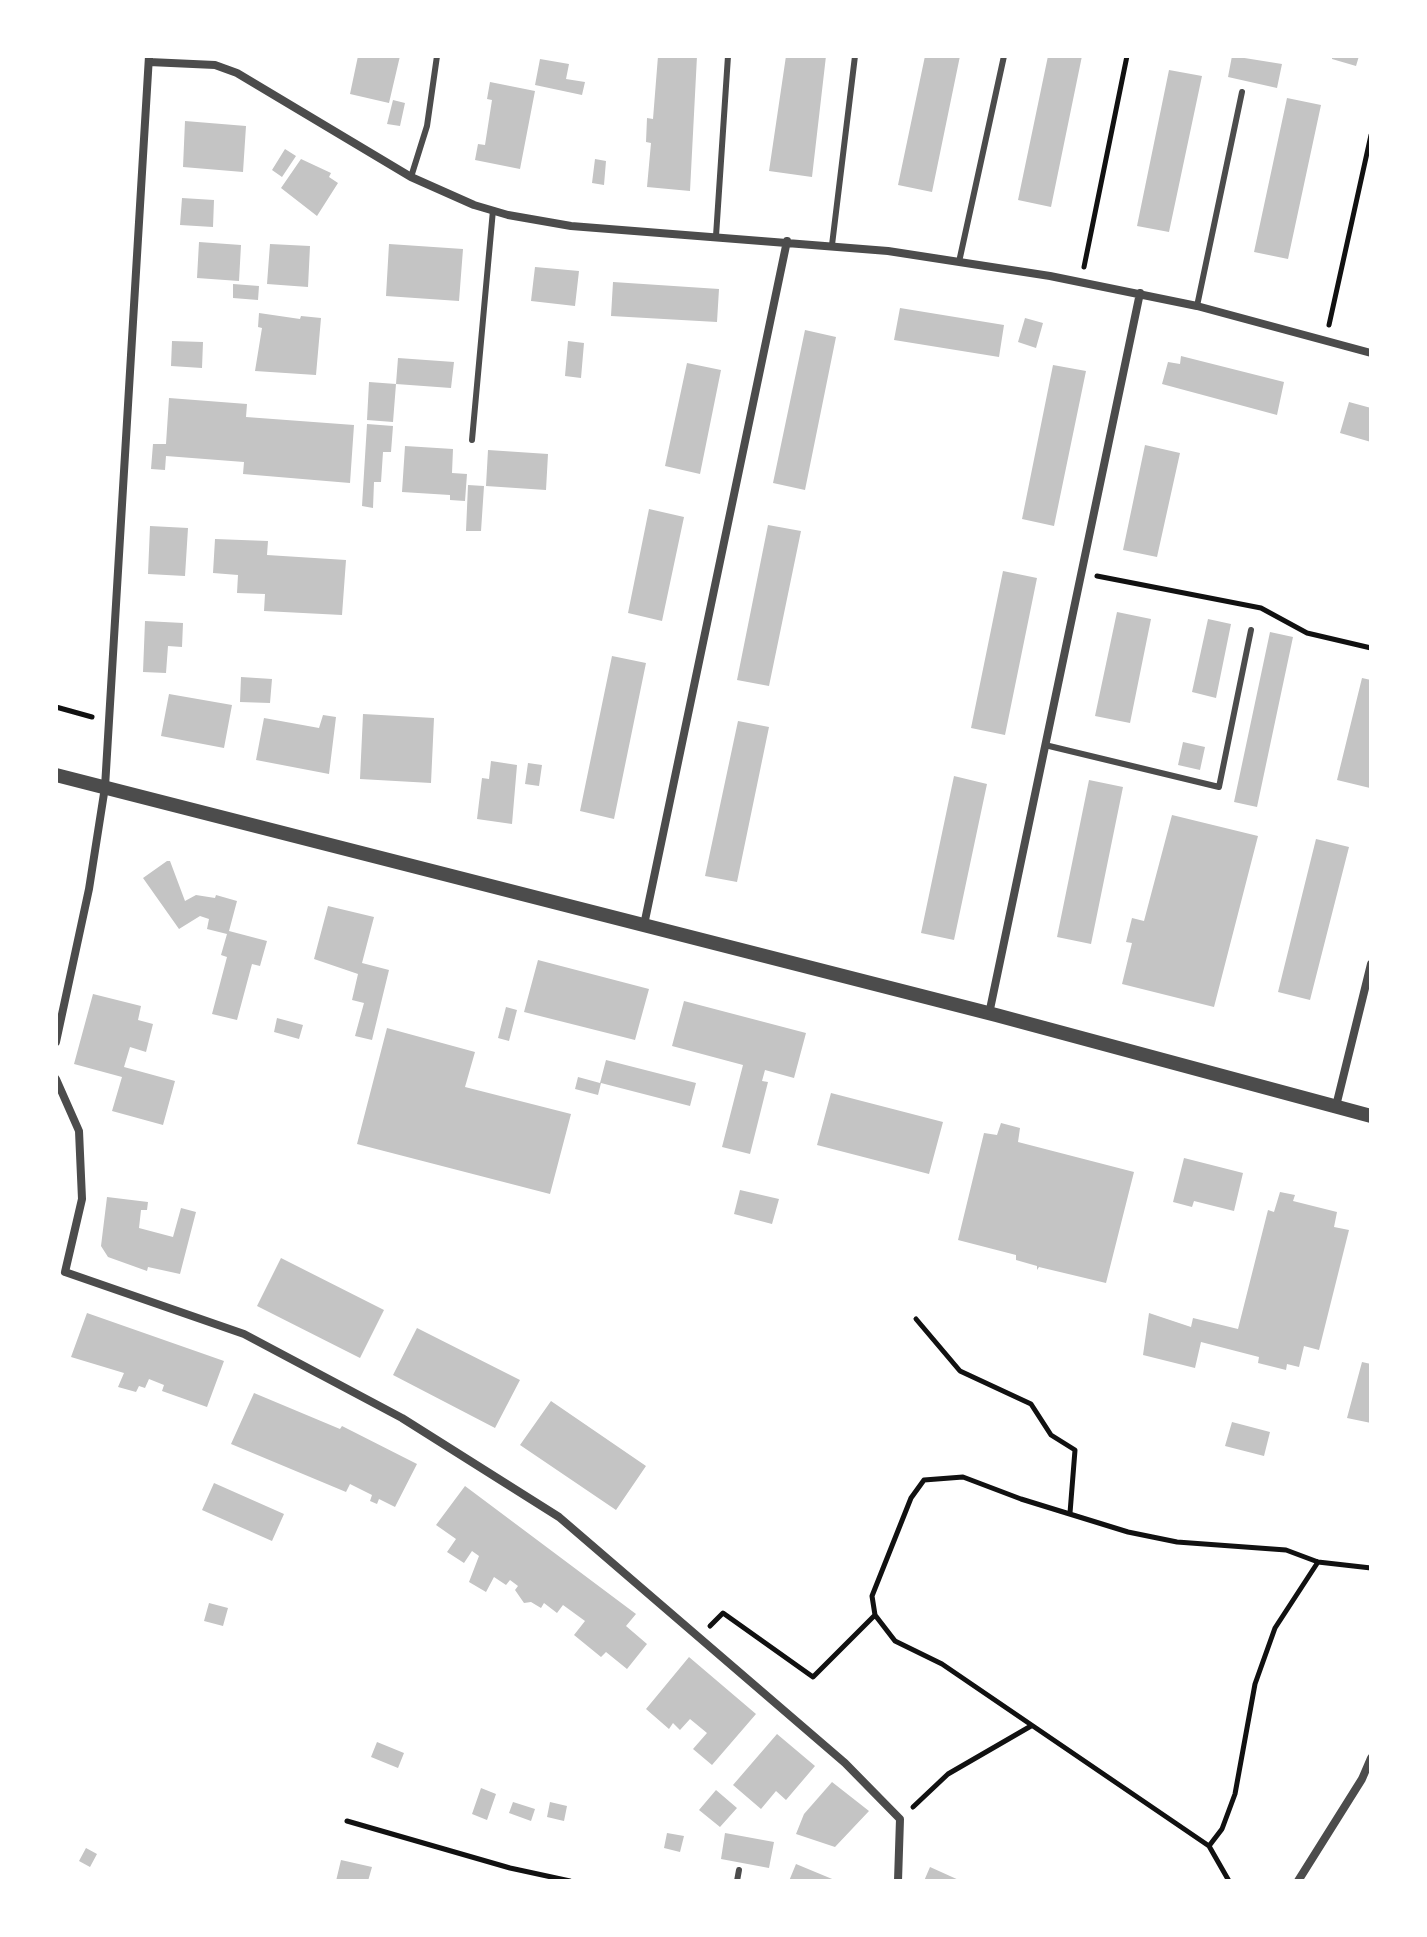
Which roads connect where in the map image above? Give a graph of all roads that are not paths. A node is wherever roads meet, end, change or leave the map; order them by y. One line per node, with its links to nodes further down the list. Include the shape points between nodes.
1 (437, 56): 7 (lane, via 427,126)
2 (728, 56): 9 (lane)
3 (855, 56): 11 (lane)
4 (1004, 56): 12 (lane)
5 (149, 59): 7 (street, via 215,65 237,73); 20 (street)
6 (1242, 92): 14 (lane)
7 (411, 177): 8 (street)
8 (493, 210): 9 (street, via 571,226); 16 (lane)
9 (716, 236): 10 (street)
10 (787, 241): 11 (street); 21 (street)
11 (832, 245): 12 (street)
12 (959, 262): 13 (street)
13 (1140, 293): 14 (street); 18 (street)
14 (1197, 306): 15 (street)
15 (1371, 353)
16 (472, 440)
17 (1251, 630): 18 (lane, via 1219,787)
18 (1045, 745): 23 (street)
19 (56, 775): 20 (street)
20 (105, 787): 21 (street); 24 (street)
21 (644, 925): 23 (street)
22 (1371, 964): 26 (street)
23 (989, 1014): 26 (street)
24 (56, 1042)
25 (56, 1079): 28 (street, via 79,1131 82,1185)
26 (1336, 1106): 27 (street)
27 (1371, 1116)
28 (61, 1274): 32 (street, via 244,1334 402,1418 559,1517 845,1763 900,1819)
29 (1371, 1758): 33 (street)
30 (739, 1870): 31 (lane)
31 (737, 1881)
32 (898, 1881)
33 (1298, 1881)

